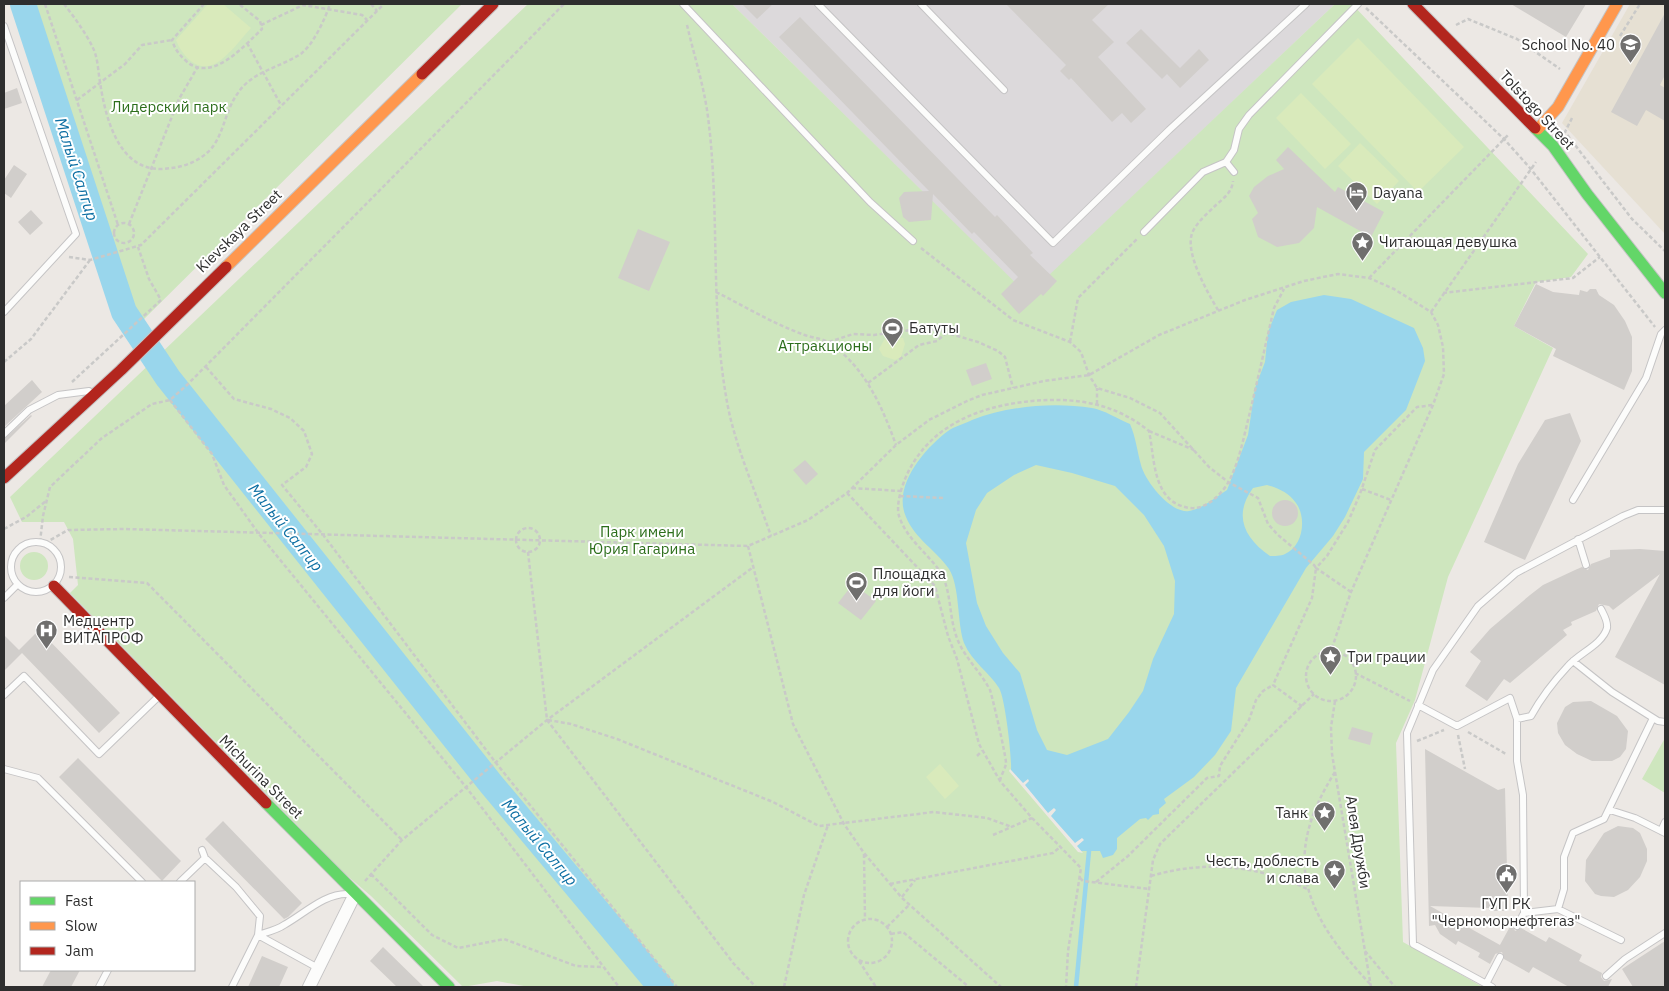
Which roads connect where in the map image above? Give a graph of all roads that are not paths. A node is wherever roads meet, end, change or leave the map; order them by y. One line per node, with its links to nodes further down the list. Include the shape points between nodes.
1 (493, 4): 19 (main road, Kievskaya Street)
2 (683, 4): 15 (lane, via 870,202)
3 (818, 4): 5 (lane, via 1053,243)
4 (921, 4): 10 (lane)
5 (1306, 4)
6 (1359, 4): 12 (lane, via 1250,115 1239,129 1234,150)
7 (1413, 4): 11 (main road, Tolstogo Street)
8 (1618, 4): 11 (main road, via 1558,107)
9 (4, 26): 17 (lane, via 76,234)
10 (1004, 90)
11 (1538, 129): 16 (main road, Tolstogo Street)
12 (1226, 162): 13 (lane); 14 (lane, via 1203,172)
13 (1234, 172)
14 (1144, 232)
15 (913, 241)
16 (1665, 293)
17 (4, 312)
18 (1663, 332): 22 (lane, via 1646,378)
19 (100, 390): 20 (lane, via 58,395 29,410); 21 (main road, Kievskaya Street)
20 (4, 434)
21 (5, 473)
22 (1573, 500)
23 (1665, 510): 24 (lane, via 1638,510)
24 (1578, 539): 25 (lane); 33 (lane, via 1516,573 1478,606 1433,670)
25 (1586, 565)
26 (18, 584): 27 (lane, via 27,591 38,592); 27 (lane, via 11,573 15,553 24,544 43,543 55,550 61,561 60,574); 28 (lane)
27 (54, 586): 32 (main road, Michurina Street)
28 (4, 598)
29 (1601, 609): 30 (lane, via 1607,627 1602,636)
30 (1573, 661): 34 (lane, via 1612,692); 35 (lane, via 1531,716)
31 (4, 695): 32 (lane, via 24,676 99,754)
32 (159, 696): 45 (main road, Michurina Street)
33 (1418, 706): 35 (lane, via 1457,726 1510,698); 56 (lane, via 1407,733 1413,944)
34 (1653, 718): 36 (lane); 38 (lane)
35 (1516, 719): 47 (lane, via 1517,761 1523,795)
36 (1665, 722)
37 (4, 769): 43 (lane, via 38,778)
38 (1610, 810): 40 (lane); 46 (lane, via 1604,819 1573,833 1564,857 1564,889)
39 (1665, 822): 40 (lane)
40 (1663, 832)
41 (202, 850): 42 (lane)
42 (205, 858): 44 (lane); 50 (lane, via 236,887 260,916)
43 (141, 881)
44 (181, 881)
45 (355, 894): 50 (lane, via 340,893 309,908 283,926); 53 (street); 60 (main road, Michurina Street)
46 (1558, 909): 47 (lane); 51 (lane)
47 (1524, 913): 48 (lane)
48 (1517, 926)
49 (1665, 933): 55 (lane, via 1625,959)
50 (258, 936): 53 (lane); 58 (lane)
51 (1621, 940)
52 (1500, 957): 56 (lane)
53 (318, 968): 59 (street)
54 (108, 971): 57 (lane)
55 (1606, 976)
56 (1489, 986)
57 (100, 987)
58 (232, 987)
59 (309, 987)
60 (449, 987)

